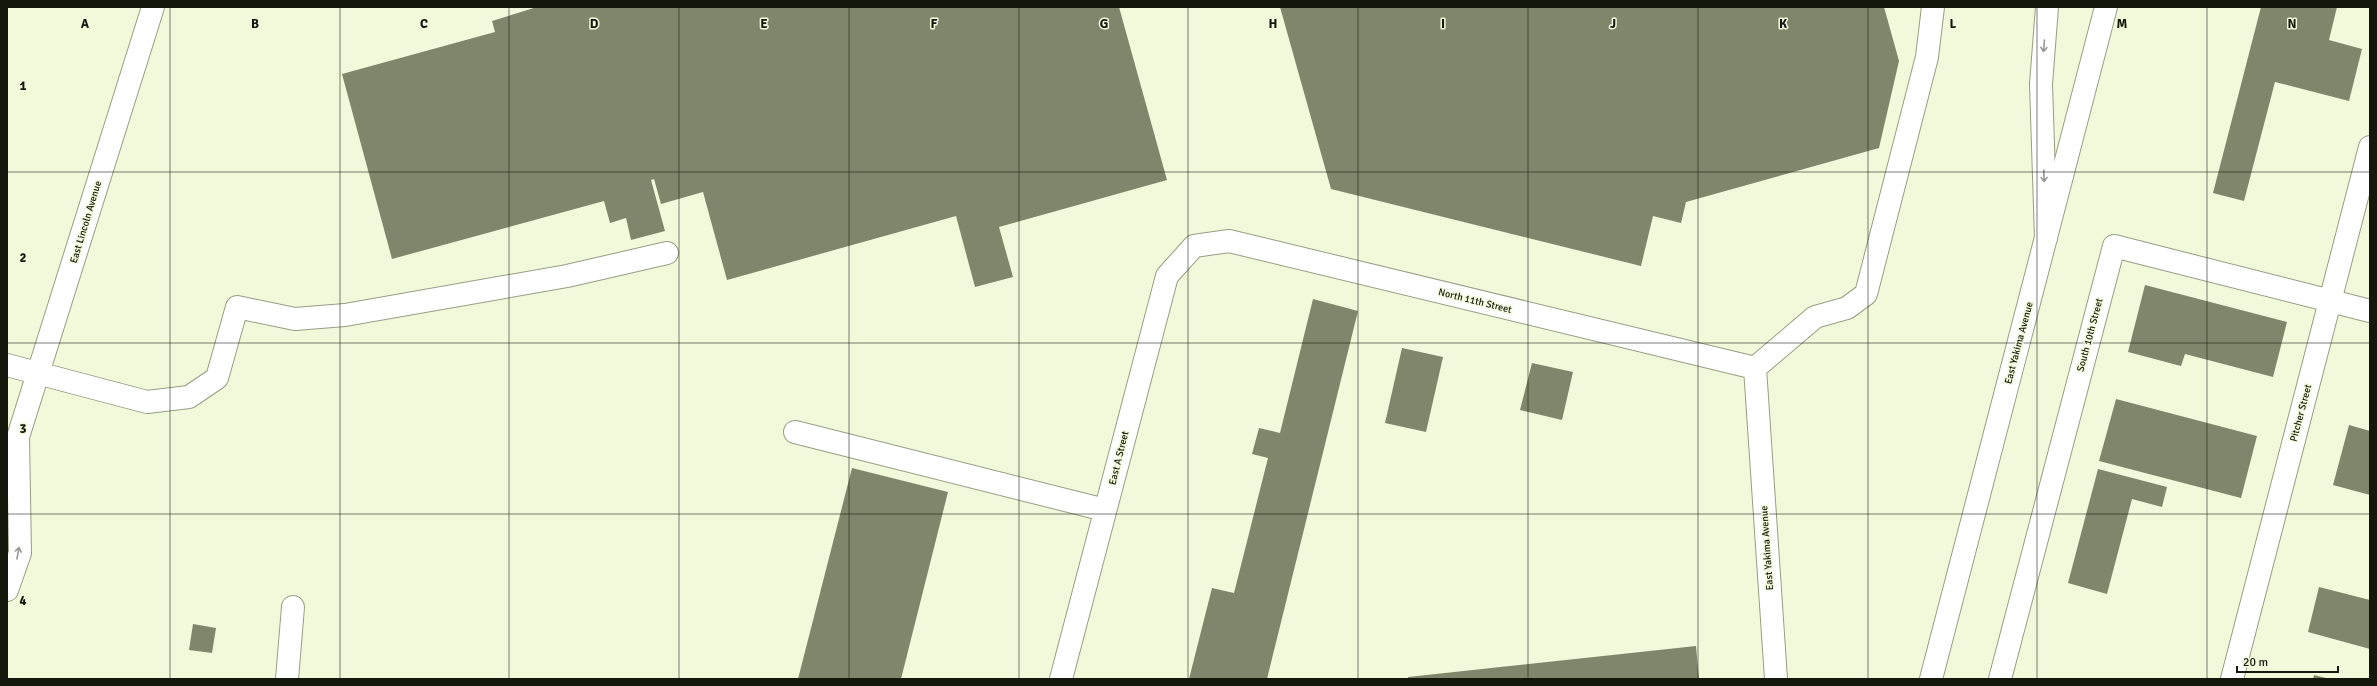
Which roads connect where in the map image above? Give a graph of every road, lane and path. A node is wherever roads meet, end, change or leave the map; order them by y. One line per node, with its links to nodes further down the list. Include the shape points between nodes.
1 (153, 7): 13 (main road, East Lincoln Avenue)
2 (1933, 7): 12 (main road, via 1927,57 1866,294 1846,308 1815,317)
3 (2047, 7): 6 (main road, one-way to 6, via 2041,84)
4 (2106, 7): 6 (main road, East Yakima Avenue)
5 (2370, 147): 9 (main road, Pitcher Street)
6 (2046, 238): 22 (main road, East Yakima Avenue)
7 (1194, 246): 12 (main road, North 11th Street, via 1229,241); 16 (main road, East A Street, via 1167,276)
8 (667, 253): 13 (main road, via 567,276 345,315 295,320 237,308 217,378 189,397 147,402)
9 (2330, 301): 10 (main road, South 10th Street); 23 (main road, South 10th Street, via 2114,246); 24 (main road, Pitcher Street)
10 (2370, 311)
11 (7, 365): 13 (main road)
12 (1755, 368): 21 (main road, East Yakima Avenue)
13 (38, 373): 15 (main road, East Lincoln Avenue)
14 (795, 432): 16 (main road)
15 (13, 444): 17 (main road, East Lincoln Avenue, one-way to 15, via 20,553)
16 (1105, 510): 20 (main road, East A Street)
17 (7, 590)
18 (293, 607): 19 (main road)
19 (287, 679)
20 (1061, 679)
21 (1776, 679)
22 (1931, 679)
23 (2000, 679)
24 (2232, 679)

